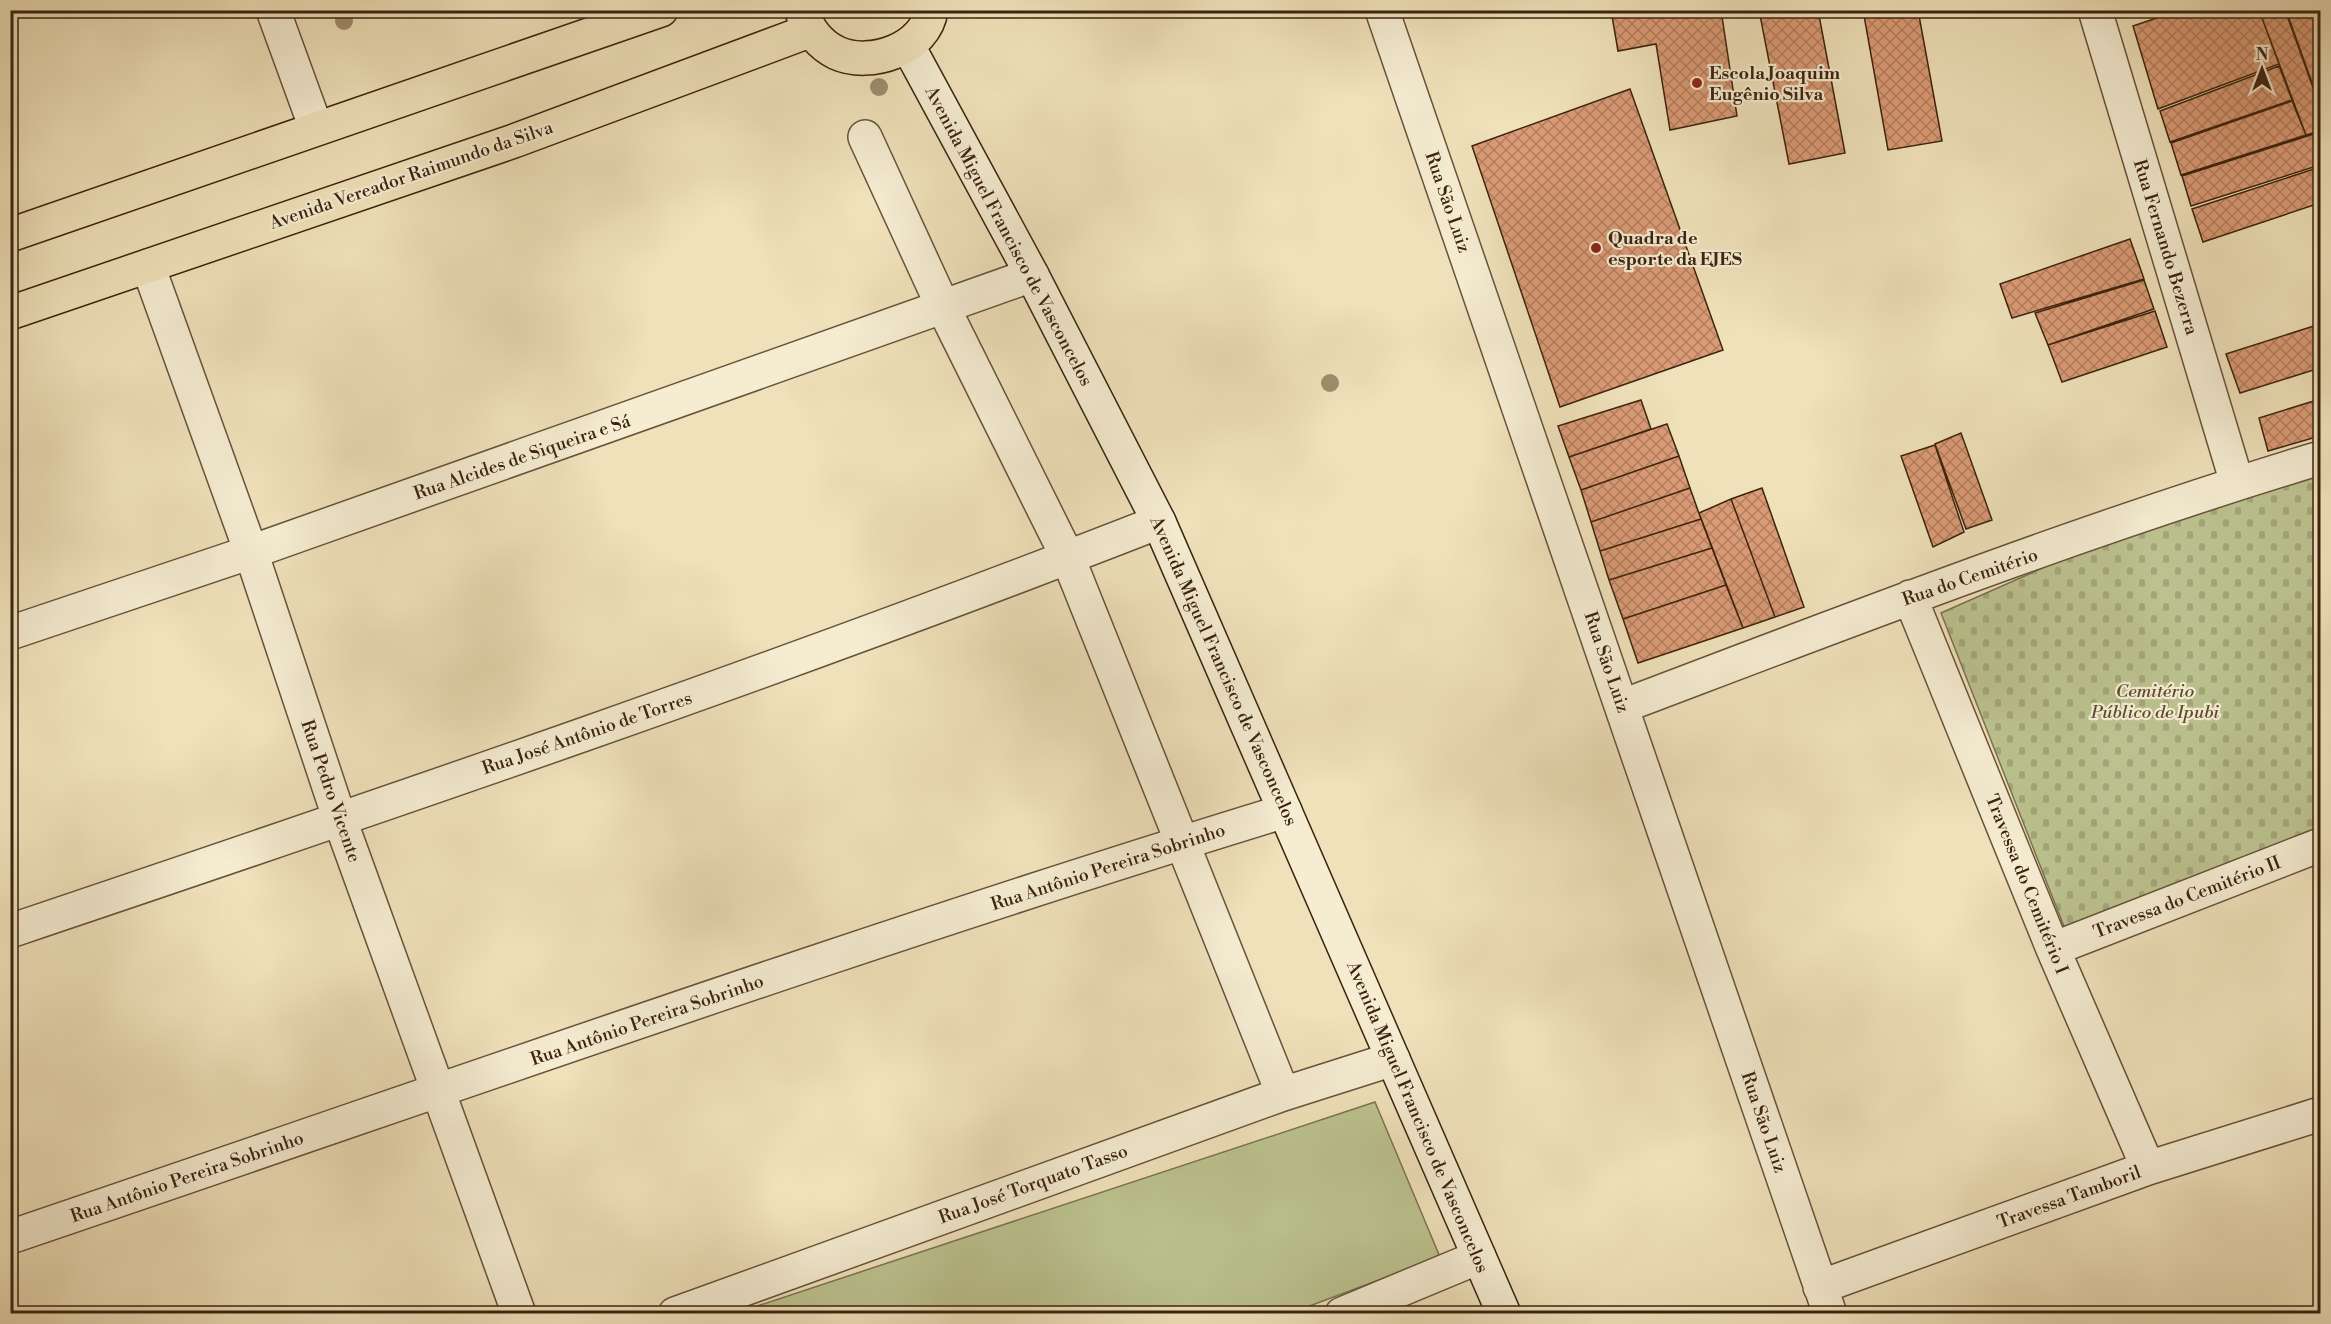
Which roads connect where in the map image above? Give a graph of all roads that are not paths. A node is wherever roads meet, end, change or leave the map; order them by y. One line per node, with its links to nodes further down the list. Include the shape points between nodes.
1 (273, 10): 8 (street)
2 (661, 10): 8 (main road)
3 (931, 10): 7 (main road, via 930,20)
4 (1382, 10): 22 (street, Rua São Luiz)
5 (2095, 10): 16 (street, Rua Fernando Bezerra)
6 (805, 21): 7 (main road, via 838,53 874,59); 11 (main road, Avenida Vereador Raimundo da Silva, via 514,141)
7 (908, 46): 12 (street, Avenida Miguel Francisco de Vasconcelos)
8 (316, 128): 10 (main road)
9 (865, 137): 13 (street)
10 (10, 235)
11 (148, 266): 14 (main road, Avenida Vereador Raimundo da Silva); 18 (street, Rua Pedro Vicente)
12 (1032, 275): 13 (street, Rua Alcides de Siqueira e Sá); 17 (street, Avenida Miguel Francisco de Vasconcelos)
13 (944, 309): 18 (street, Rua Alcides de Siqueira e Sá); 19 (street)
14 (10, 313)
15 (2320, 458): 16 (street, Rua do Cemitério)
16 (2237, 483): 20 (street, Rua do Cemitério)
17 (1159, 522): 19 (street, Rua José Antônio de Torres); 23 (street, Avenida Miguel Francisco de Vasconcelos)
18 (251, 552): 21 (street, Rua Alcides de Siqueira e Sá); 24 (street, Rua Pedro Vicente)
19 (1068, 558): 24 (street, Rua José Antônio de Torres, via 686,699); 25 (street)
20 (1910, 597): 22 (street, Rua do Cemitério); 28 (street, Travessa do Cemitério I)
21 (10, 633)
22 (1623, 706): 36 (street, Rua São Luiz)
23 (1286, 811): 25 (street, Rua Antônio Pereira Sobrinho); 29 (street, Avenida Miguel Francisco de Vasconcelos)
24 (340, 820): 27 (street, Rua José Antônio de Torres); 30 (street, Rua Pedro Vicente)
25 (1181, 843): 30 (street, Rua Antônio Pereira Sobrinho, via 862,945); 31 (street)
26 (2320, 845): 28 (street, Travessa do Cemitério II)
27 (10, 931)
28 (2053, 949): 33 (street, Travessa do Cemitério I)
29 (1393, 1059): 31 (street, Rua José Torquato Tasso); 35 (street, Avenida Miguel Francisco de Vasconcelos)
30 (438, 1092): 34 (street, Rua Antônio Pereira Sobrinho); 37 (street, Rua Pedro Vicente)
31 (1283, 1094): 38 (street, Rua José Torquato Tasso)
32 (2320, 1114): 33 (street, Travessa Tamboril)
33 (2148, 1168): 36 (street, Travessa Tamboril)
34 (10, 1237)
35 (1479, 1257): 39 (street); 40 (street, Avenida Miguel Francisco de Vasconcelos)
36 (1825, 1300)
37 (519, 1314)
38 (675, 1314)
39 (1342, 1314)
40 (1504, 1314)

